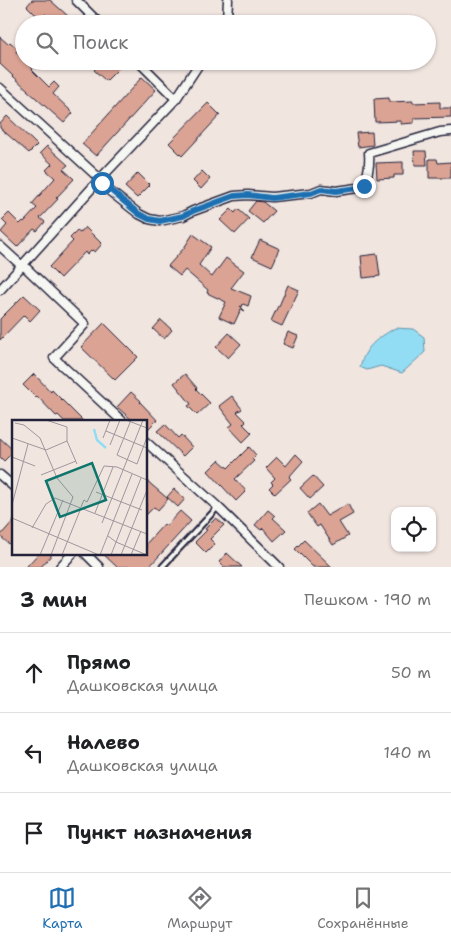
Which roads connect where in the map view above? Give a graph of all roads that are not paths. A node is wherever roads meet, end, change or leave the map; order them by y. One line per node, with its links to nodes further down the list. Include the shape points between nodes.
1 (76, 0): 3 (street)
2 (228, 0): 4 (street)
3 (91, 15)
4 (227, 15)
5 (147, 70): 8 (street)
6 (195, 70): 8 (street)
7 (0, 88): 10 (street)
8 (176, 99): 10 (street)
9 (451, 131): 10 (street, via 369,153 367,178 364,186 358,188 321,189 272,198 234,196 168,220 149,219 139,214 107,189)
10 (100, 179): 12 (street)
11 (0, 246): 12 (street)
12 (23, 266): 13 (street); 14 (street, via 85,324 54,358)
13 (0, 290)
14 (121, 420)
15 (148, 444): 18 (street)
16 (0, 474): 17 (street)
17 (12, 485)
18 (218, 507): 23 (lane); 24 (street)
19 (72, 554): 21 (street)
20 (86, 554): 22 (street)
21 (60, 567)
22 (99, 567)
23 (162, 567)
24 (279, 567)

